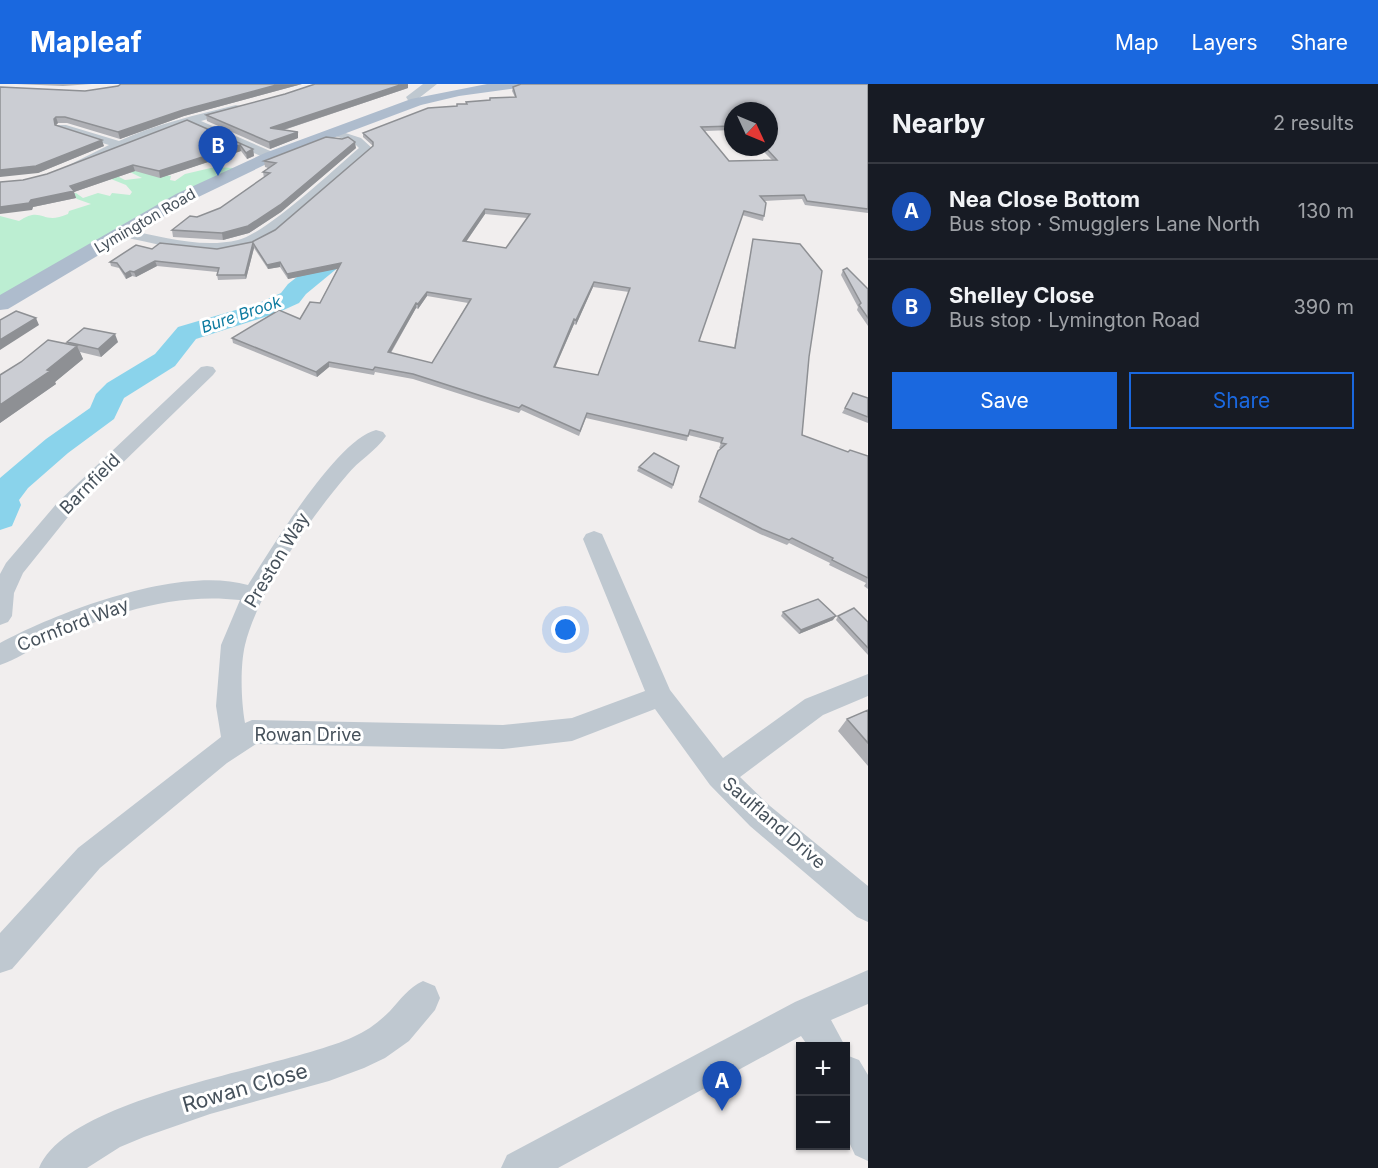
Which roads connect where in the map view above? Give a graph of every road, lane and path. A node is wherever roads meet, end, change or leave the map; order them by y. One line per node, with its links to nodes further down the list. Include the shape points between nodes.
1 (430, 84): 5 (street, via 412,97)
2 (437, 84): 4 (street)
3 (518, 84): 4 (main road, Lymington Road)
4 (460, 94): 5 (main road, Lymington Road)
5 (418, 103): 9 (main road, Lymington Road)
6 (243, 106): 7 (street)
7 (189, 120): 10 (street); 11 (street)
8 (62, 127): 10 (street)
9 (333, 132): 11 (main road, Lymington Road); 13 (street, via 366,148 251,240 206,246)
10 (120, 145): 12 (street)
11 (271, 156): 13 (main road, Lymington Road, via 182,198)
12 (60, 172)
13 (123, 233): 14 (main road, Lymington Road)
14 (0, 304)
15 (207, 372): 19 (street, Barnfield, via 64,507 14,569 2,594)
16 (376, 436): 18 (street, Preston Way, via 351,457 310,505)
17 (594, 539): 23 (street, Saulfland Drive)
18 (253, 596): 21 (street, Cornford Way, via 244,591 212,590 117,604); 24 (street, Preston Way, via 233,645 229,706)
19 (0, 616)
20 (0, 625): 21 (street)
21 (3, 653)
22 (868, 685): 25 (street, via 814,708)
23 (660, 696): 24 (street, Rowan Drive, via 572,729 503,737 252,732); 25 (street, Saulfland Drive)
24 (235, 743): 27 (street, Rowan Drive, via 89,858)
25 (720, 776): 26 (street, Saulfland Drive, via 760,816)
26 (868, 906)
27 (0, 957)
28 (868, 987): 30 (street)
29 (423, 998): 34 (street, Rowan Close, via 394,1032 360,1053 145,1118 102,1137)
30 (807, 1014): 31 (street); 35 (street)
31 (825, 1042)
32 (850, 1079): 33 (street, via 866,1104)
33 (868, 1142)
34 (58, 1168)
35 (520, 1168)

